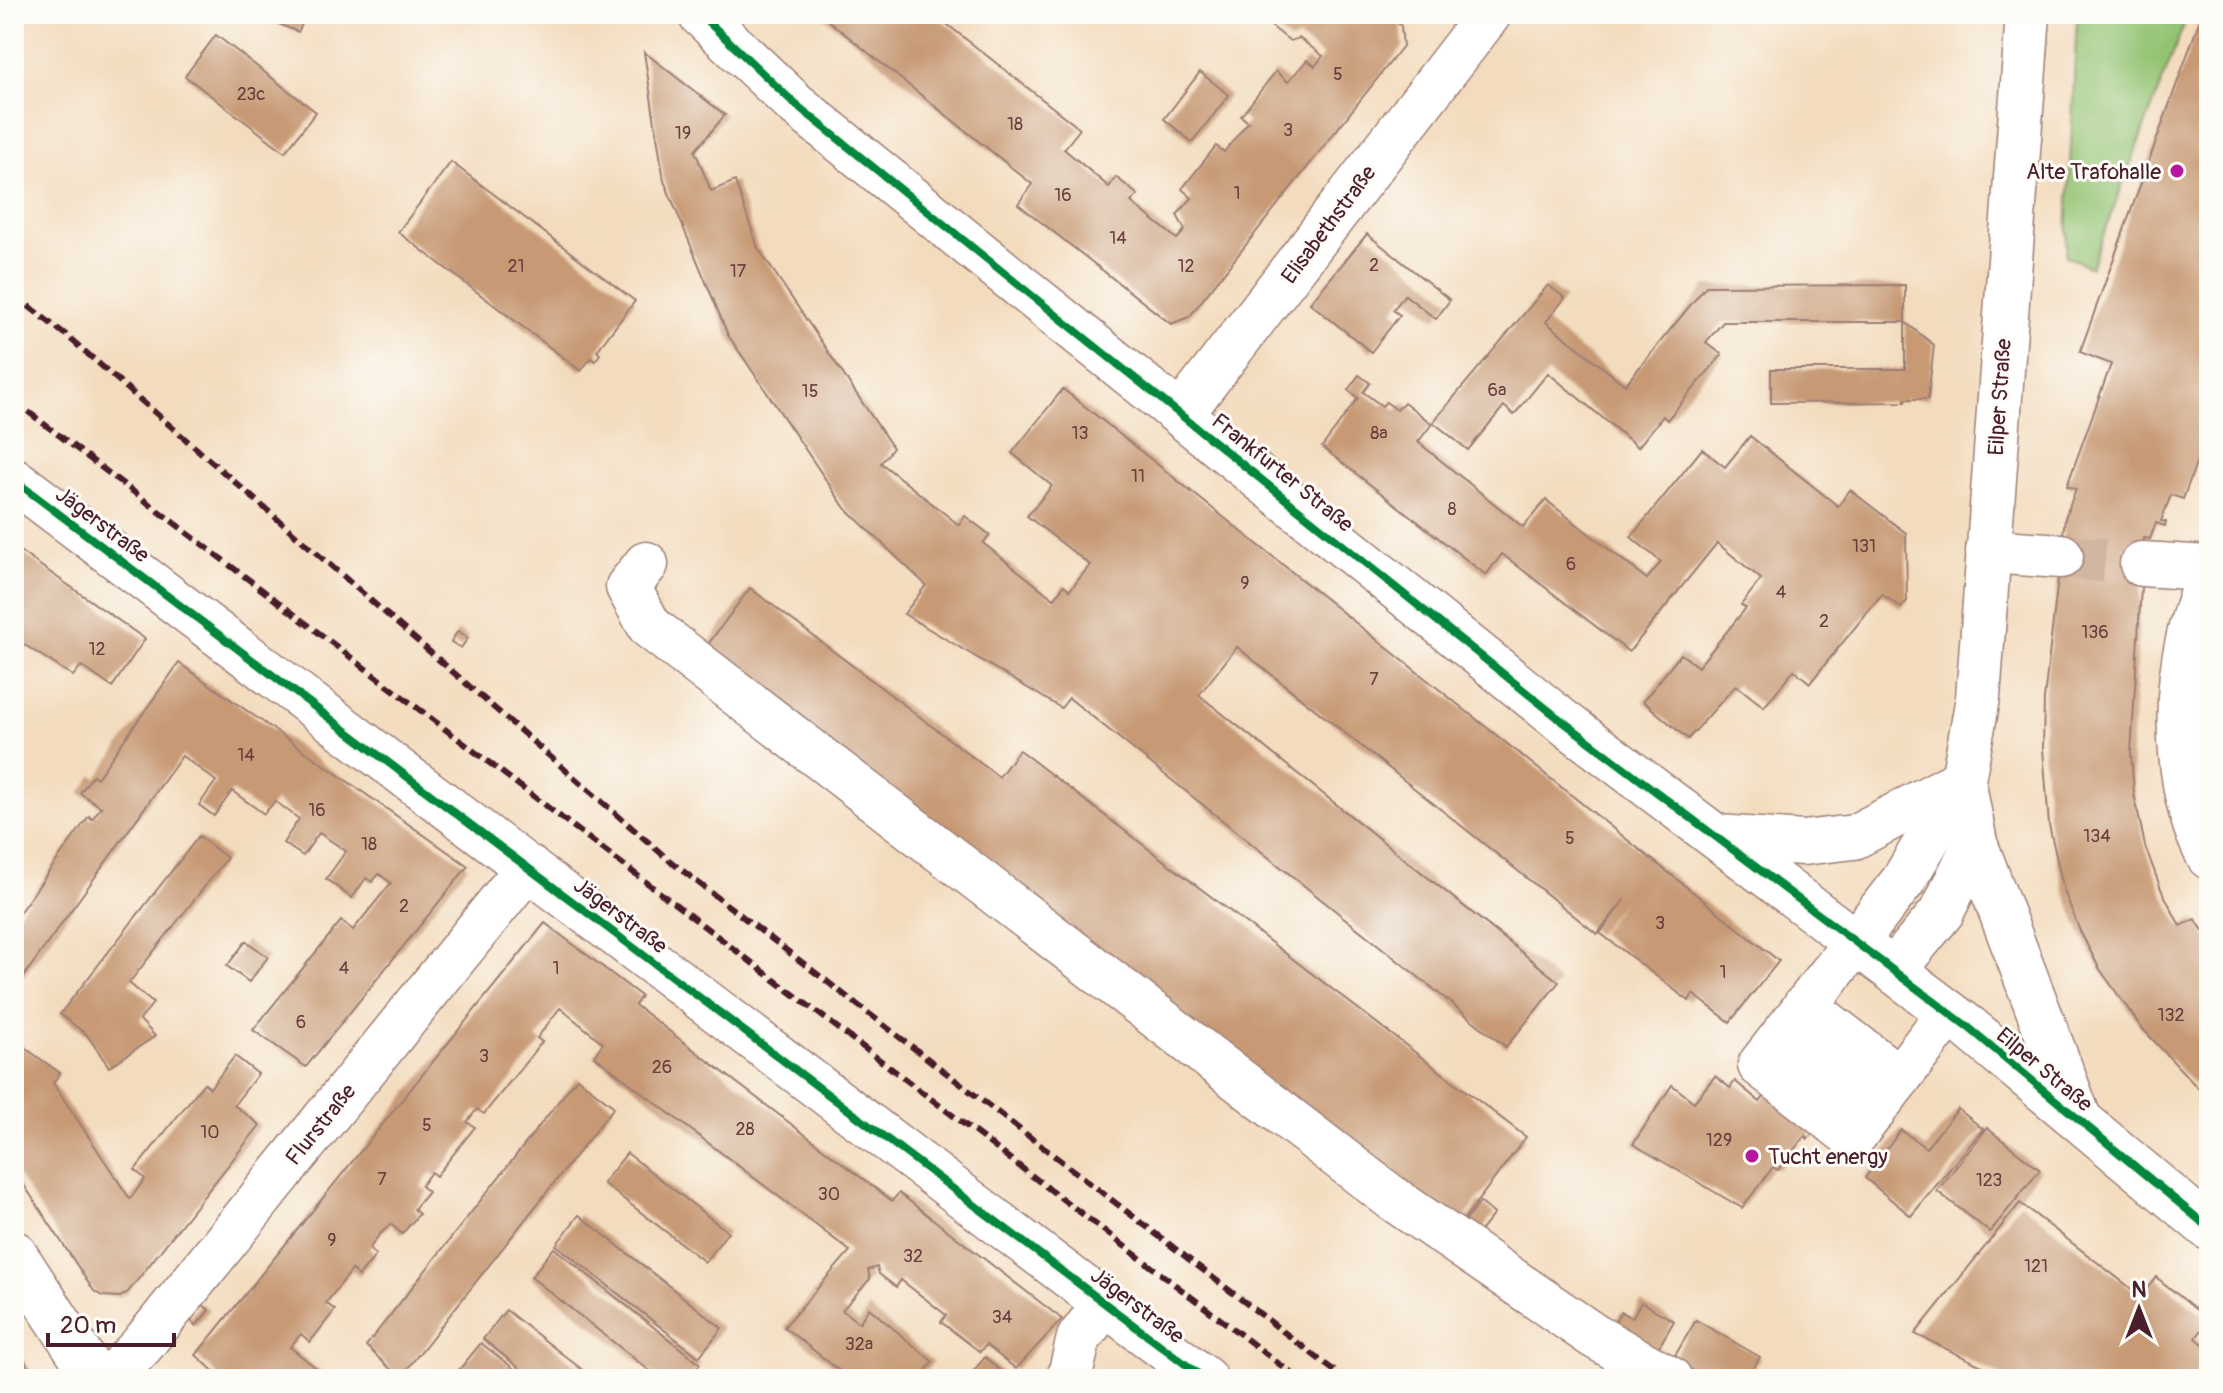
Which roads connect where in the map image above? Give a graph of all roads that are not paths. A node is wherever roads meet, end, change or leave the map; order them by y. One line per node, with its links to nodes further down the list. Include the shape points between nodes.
1 (700, 14): 4 (street, Frankfurter Straße, via 794,103)
2 (2028, 14): 6 (street, Eilper Straße)
3 (1470, 21): 4 (street, Elisabethstraße)
4 (1182, 413): 12 (street, Frankfurter Straße, via 1557,717)
5 (14, 480): 15 (street, Jägerstraße)
6 (1988, 551): 7 (street); 11 (street, Eilper Straße, via 1978,698)
7 (2061, 556)
8 (646, 564): 29 (street, via 628,587 650,627 1392,1198 1594,1336)
9 (2142, 564): 10 (street)
10 (2209, 568): 14 (street, via 2187,642 2181,720 2184,784)
11 (1963, 780): 12 (street, via 1854,837 1803,843); 13 (street, Eilper Straße); 16 (street, Eilper Straße, via 1903,881)
12 (1718, 837): 16 (street, Frankfurter Straße)
13 (1975, 843): 17 (street, via 1942,912); 21 (street, Eilper Straße)
14 (2209, 857)
15 (528, 867): 24 (street, Jägerstraße); 26 (street, Flurstraße)
16 (1856, 940): 17 (street, Eilper Straße); 19 (street)
17 (1894, 970): 18 (street, Eilper Straße)
18 (1949, 1013): 20 (street); 21 (street, Eilper Straße)
19 (1794, 1021): 20 (street); 20 (street, via 1760,1065 1853,1137)
20 (1886, 1094)
21 (2081, 1124): 22 (street, Eilper Straße)
22 (2209, 1228)
23 (14, 1253): 25 (street)
24 (1105, 1303): 27 (street, via 1079,1338); 28 (street, Jägerstraße)
25 (96, 1379)
26 (110, 1379)
27 (1069, 1379)
28 (1205, 1379)
29 (1670, 1379)

